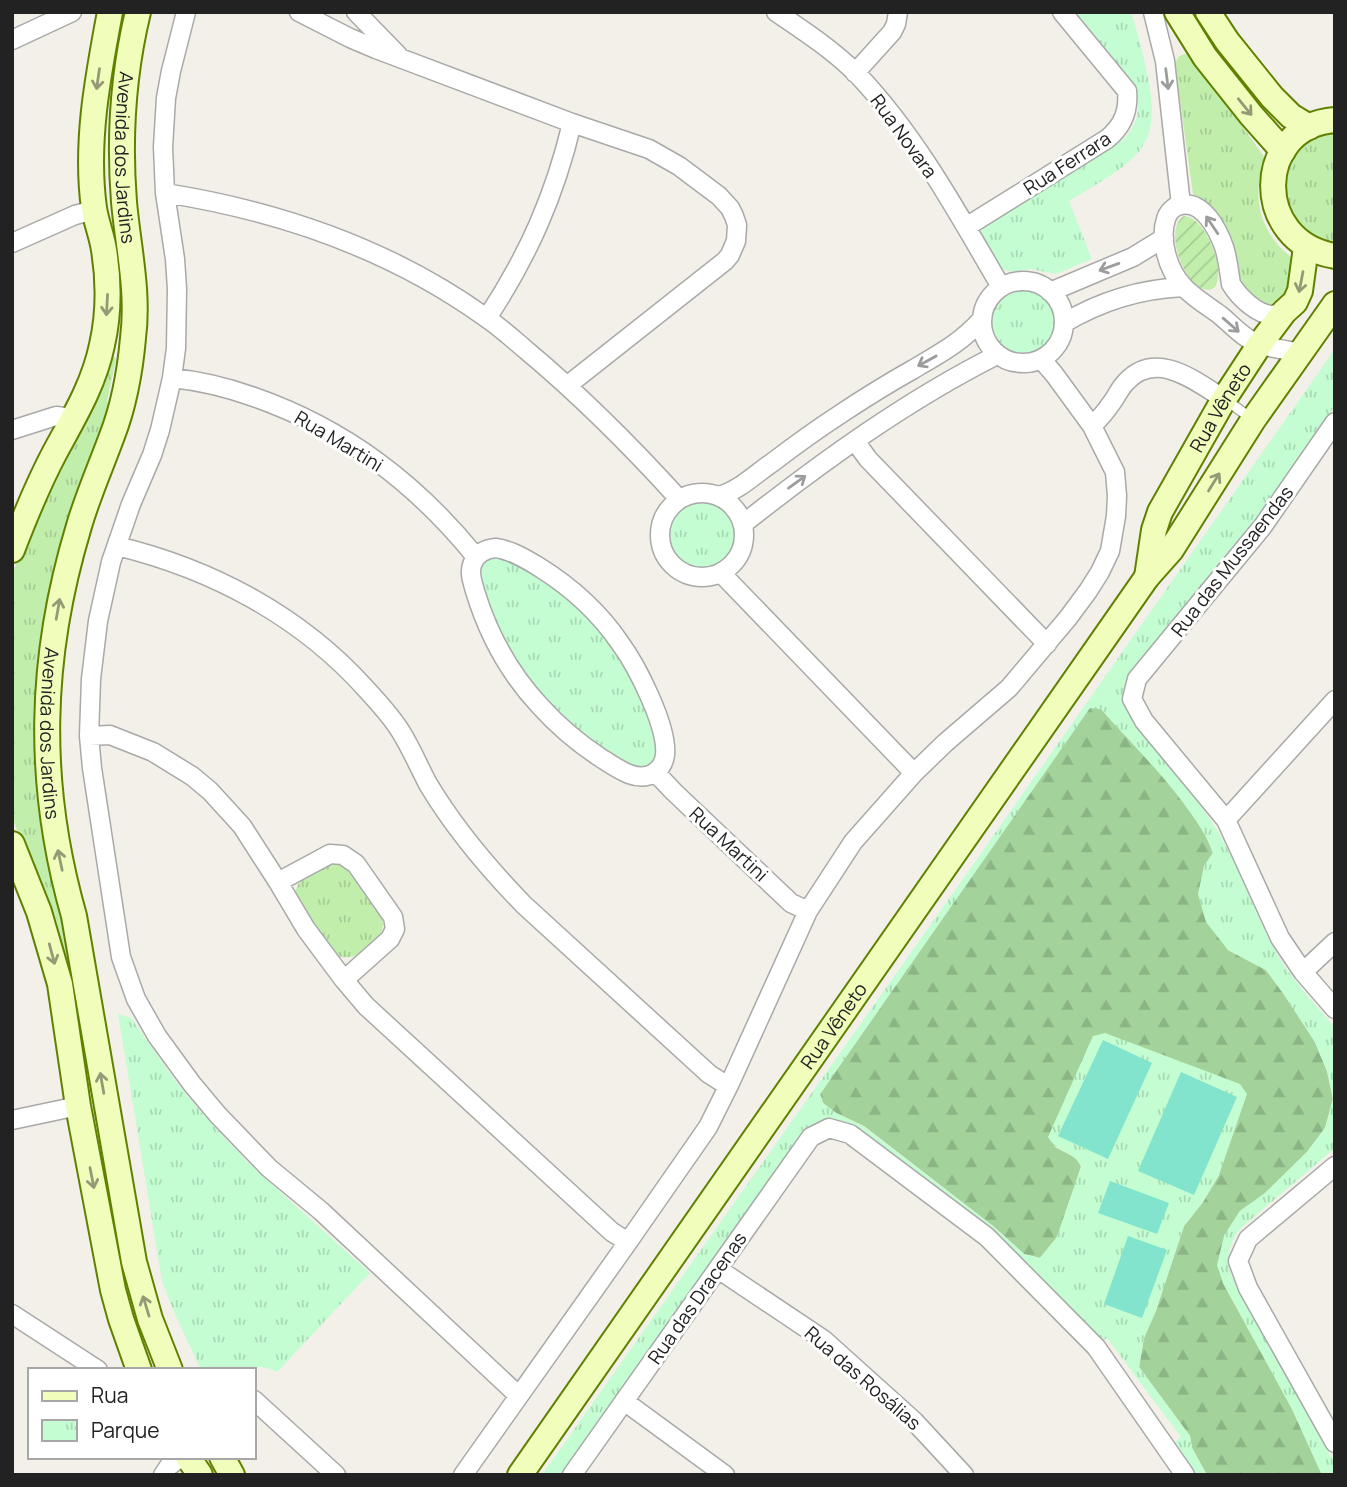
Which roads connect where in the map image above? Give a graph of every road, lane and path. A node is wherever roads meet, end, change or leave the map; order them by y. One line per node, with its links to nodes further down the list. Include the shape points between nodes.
1 (72, 12): 13 (street)
2 (110, 12): 22 (street, Avenida dos Jardins, one-way to 22, via 95,106)
3 (138, 12): 38 (street, Avenida dos Jardins, via 122,128 124,202 134,287)
4 (186, 12): 20 (street, via 166,98)
5 (299, 12): 14 (street)
6 (356, 12): 14 (street)
7 (776, 12): 15 (street, Rua Novara)
8 (898, 12): 15 (street, via 892,32)
9 (1062, 12): 23 (street, Rua Ferrara, via 1127,91 1124,120 1107,139)
10 (1153, 12): 21 (street, one-way to 21, via 1164,61)
11 (1177, 12): 19 (street, one-way to 19, via 1205,57)
12 (1208, 12): 18 (street, via 1272,97)
13 (12, 40)
14 (401, 58): 17 (street)
15 (855, 73): 23 (street, Rua Novara, via 903,130)
16 (1335, 120): 18 (street)
17 (572, 123): 33 (street, via 537,230); 43 (street, via 649,149 679,166 730,208 738,234 725,261)
18 (1309, 127): 19 (street)
19 (1283, 151): 26 (street, via 1274,171 1272,193 1289,233)
20 (165, 192): 33 (street, via 231,205 328,234 426,280); 42 (street, via 177,289)
21 (1181, 205): 24 (street, via 1165,220); 32 (street, one-way to 21, via 1271,315 1258,310 1234,289 1224,246 1212,224 1196,206)
22 (94, 210): 25 (street); 36 (street, Avenida dos Jardins, one-way to 36, via 107,272)
23 (966, 227): 29 (street, Rua Novara)
24 (1164, 238): 28 (street, via 1169,262); 30 (street, one-way to 30, via 1133,257)
25 (12, 243)
26 (1306, 247): 27 (street); 32 (street, Rua Vêneto, one-way to 32, via 1300,291)
27 (1335, 256)
28 (1183, 286): 35 (street, via 1127,295); 37 (street, one-way to 37, via 1238,332)
29 (1001, 287): 30 (street, via 1026,281); 34 (street, via 990,296)
30 (1050, 292): 35 (street, via 1058,301)
31 (1335, 304): 39 (street, Rua Vêneto)
32 (1284, 312): 37 (street, Rua Vêneto)
33 (487, 318): 43 (street)
34 (981, 320): 40 (street, via 988,345); 51 (street, one-way to 51, via 952,347 876,391 740,487)
35 (1064, 323): 41 (street, via 1058,345)
36 (102, 344): 38 (street); 46 (street, Avenida dos Jardins)
37 (1260, 344): 39 (street); 44 (street, Rua Vêneto)
38 (132, 348): 74 (street, Avenida dos Jardins, one-way to 38, via 52,819 48,686 68,564 120,412)
39 (1301, 353): 45 (street, Rua Vêneto)
40 (997, 355): 41 (street, via 1019,364); 50 (street)
41 (1041, 359): 48 (street)
42 (172, 378): 57 (street, via 152,455); 59 (street, Rua Martini, via 242,393 329,430 407,484)
43 (568, 385): 52 (street)
44 (1224, 398): 45 (lane); 48 (street, via 1180,372 1147,369 1125,382); 53 (street, Rua Vêneto)
45 (1253, 419): 56 (street, Rua Vêneto, one-way to 45)
46 (73, 421): 49 (street, via 56,416); 54 (street, Avenida dos Jardins)
47 (1335, 422): 67 (street, Rua das Mussaendas, via 1263,526 1137,679 1132,699 1144,721)
48 (1092, 426): 62 (street, via 1115,472 1117,506 1110,551 1088,591)
49 (12, 430)
50 (855, 441): 55 (street, one-way to 50); 62 (street)
51 (719, 496): 52 (street, via 705,492); 55 (street, via 730,503)
52 (679, 499): 60 (street, via 662,519 659,533 667,559 687,575)
53 (1160, 512): 56 (street); 61 (street, Rua Vêneto)
54 (19, 520): 58 (street, Avenida dos Jardins)
55 (743, 524): 60 (street, via 743,548)
56 (1188, 524): 61 (street, Rua Vêneto)
57 (117, 546): 64 (street, via 93,650); 77 (street, via 174,562 231,586 285,618 336,659 401,732 445,810 502,883 709,1074)
58 (12, 550)
59 (476, 557): 65 (street, via 471,573 488,626 511,669 540,706 573,738 610,764 637,776); 65 (street, via 496,548 531,562 572,590 608,626 644,683 659,725 665,753)
60 (721, 573): 66 (street)
61 (1147, 578): 99 (street, Rua Vêneto)
62 (1047, 644): 66 (street, via 1009,688)
63 (1335, 699): 67 (street)
64 (89, 736): 69 (street, via 110,735 132,743 192,776 242,826); 87 (street, via 121,957 136,999 157,1036 201,1094 269,1168)
65 (655, 772): 70 (street, Rua Martini, via 791,903)
66 (914, 773): 70 (street, via 853,842)
67 (1226, 820): 72 (street, via 1280,938)
68 (12, 844): 75 (street, one-way to 75)
69 (278, 881): 73 (street); 73 (street, via 330,854 343,855 356,863 393,917 395,929 390,939)
70 (808, 911): 77 (street)
71 (1335, 942): 72 (street)
72 (1303, 972): 76 (street)
73 (344, 981): 81 (street, via 391,1029)
74 (85, 983): 75 (street); 86 (street, Avenida dos Jardins, one-way to 74, via 134,1262)
75 (60, 984): 78 (street)
76 (1335, 1009)
77 (730, 1083): 81 (street, via 708,1127)
78 (78, 1105): 79 (street); 85 (street, one-way to 85, via 113,1290)
79 (12, 1120)
80 (1335, 1166): 90 (street, via 1248,1239 1238,1261 1248,1288)
81 (628, 1242): 87 (street)
82 (718, 1269): 88 (street, Rua das Dracenas); 102 (street, Rua das Rosálias, via 824,1340 914,1421); 103 (street, Rua das Dracenas, via 811,1137 829,1128 850,1134 987,1237 1096,1347)
83 (12, 1314): 84 (street)
84 (94, 1368)
85 (138, 1368)
86 (169, 1368)
87 (519, 1396): 98 (street)
88 (624, 1401): 100 (street, Rua das Dracenas); 101 (street)
89 (256, 1402): 97 (street)
90 (1335, 1443)
91 (178, 1459): 94 (street)
92 (189, 1459): 95 (street)
93 (223, 1459): 96 (street)
94 (163, 1475)
95 (200, 1475)
96 (232, 1475)
97 (336, 1475)
98 (463, 1475)
99 (520, 1475)
100 (572, 1475)
101 (725, 1475)
102 (964, 1475)
103 (1185, 1475)

